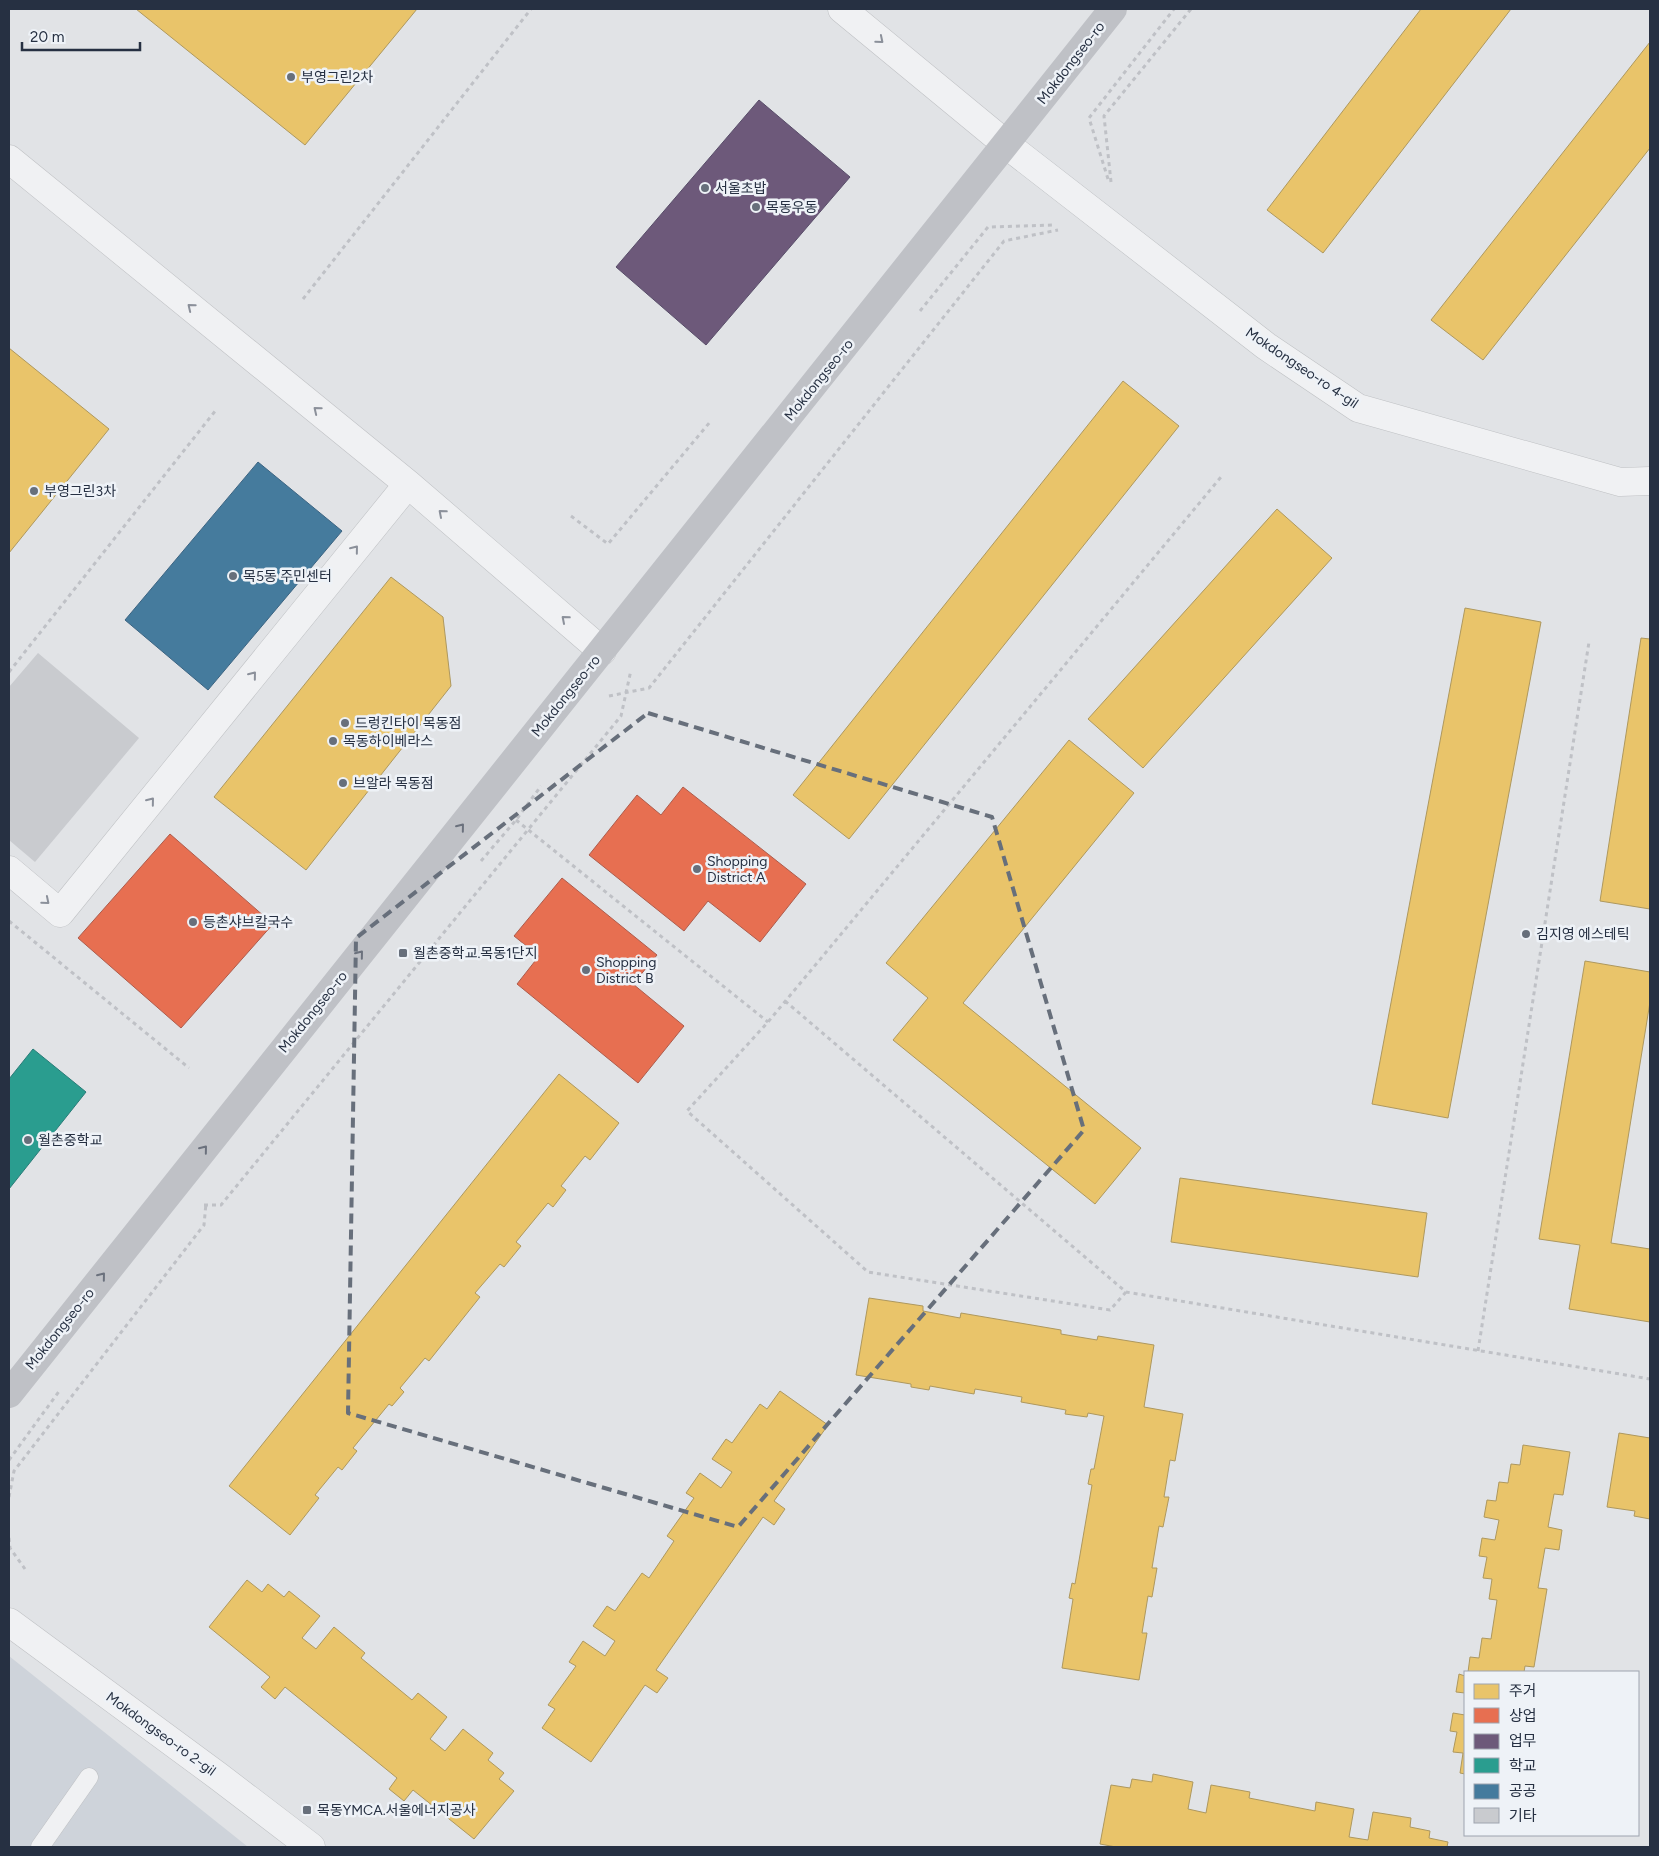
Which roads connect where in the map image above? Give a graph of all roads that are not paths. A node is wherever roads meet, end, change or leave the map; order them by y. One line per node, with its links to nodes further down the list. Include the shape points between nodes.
1 (842, 9): 3 (street, Mokdongseo-ro 4-gil, one-way to 3)
2 (1113, 9): 3 (main road, Mokdongseo-ro)
3 (1007, 145): 5 (street, Mokdongseo-ro 4-gil, via 1266,346 1358,408 1620,482); 7 (main road, Mokdongseo-ro)
4 (9, 159): 6 (street, one-way to 4)
5 (1650, 481)
6 (408, 484): 7 (street, one-way to 6); 8 (street, one-way to 6, via 60,913)
7 (602, 651): 9 (main road, Mokdongseo-ro, one-way to 7)
8 (9, 870)
9 (12, 1393)
10 (9, 1622): 13 (street, Mokdongseo-ro 2-gil)
11 (89, 1777): 12 (lane)
12 (40, 1847)
13 (311, 1847)

